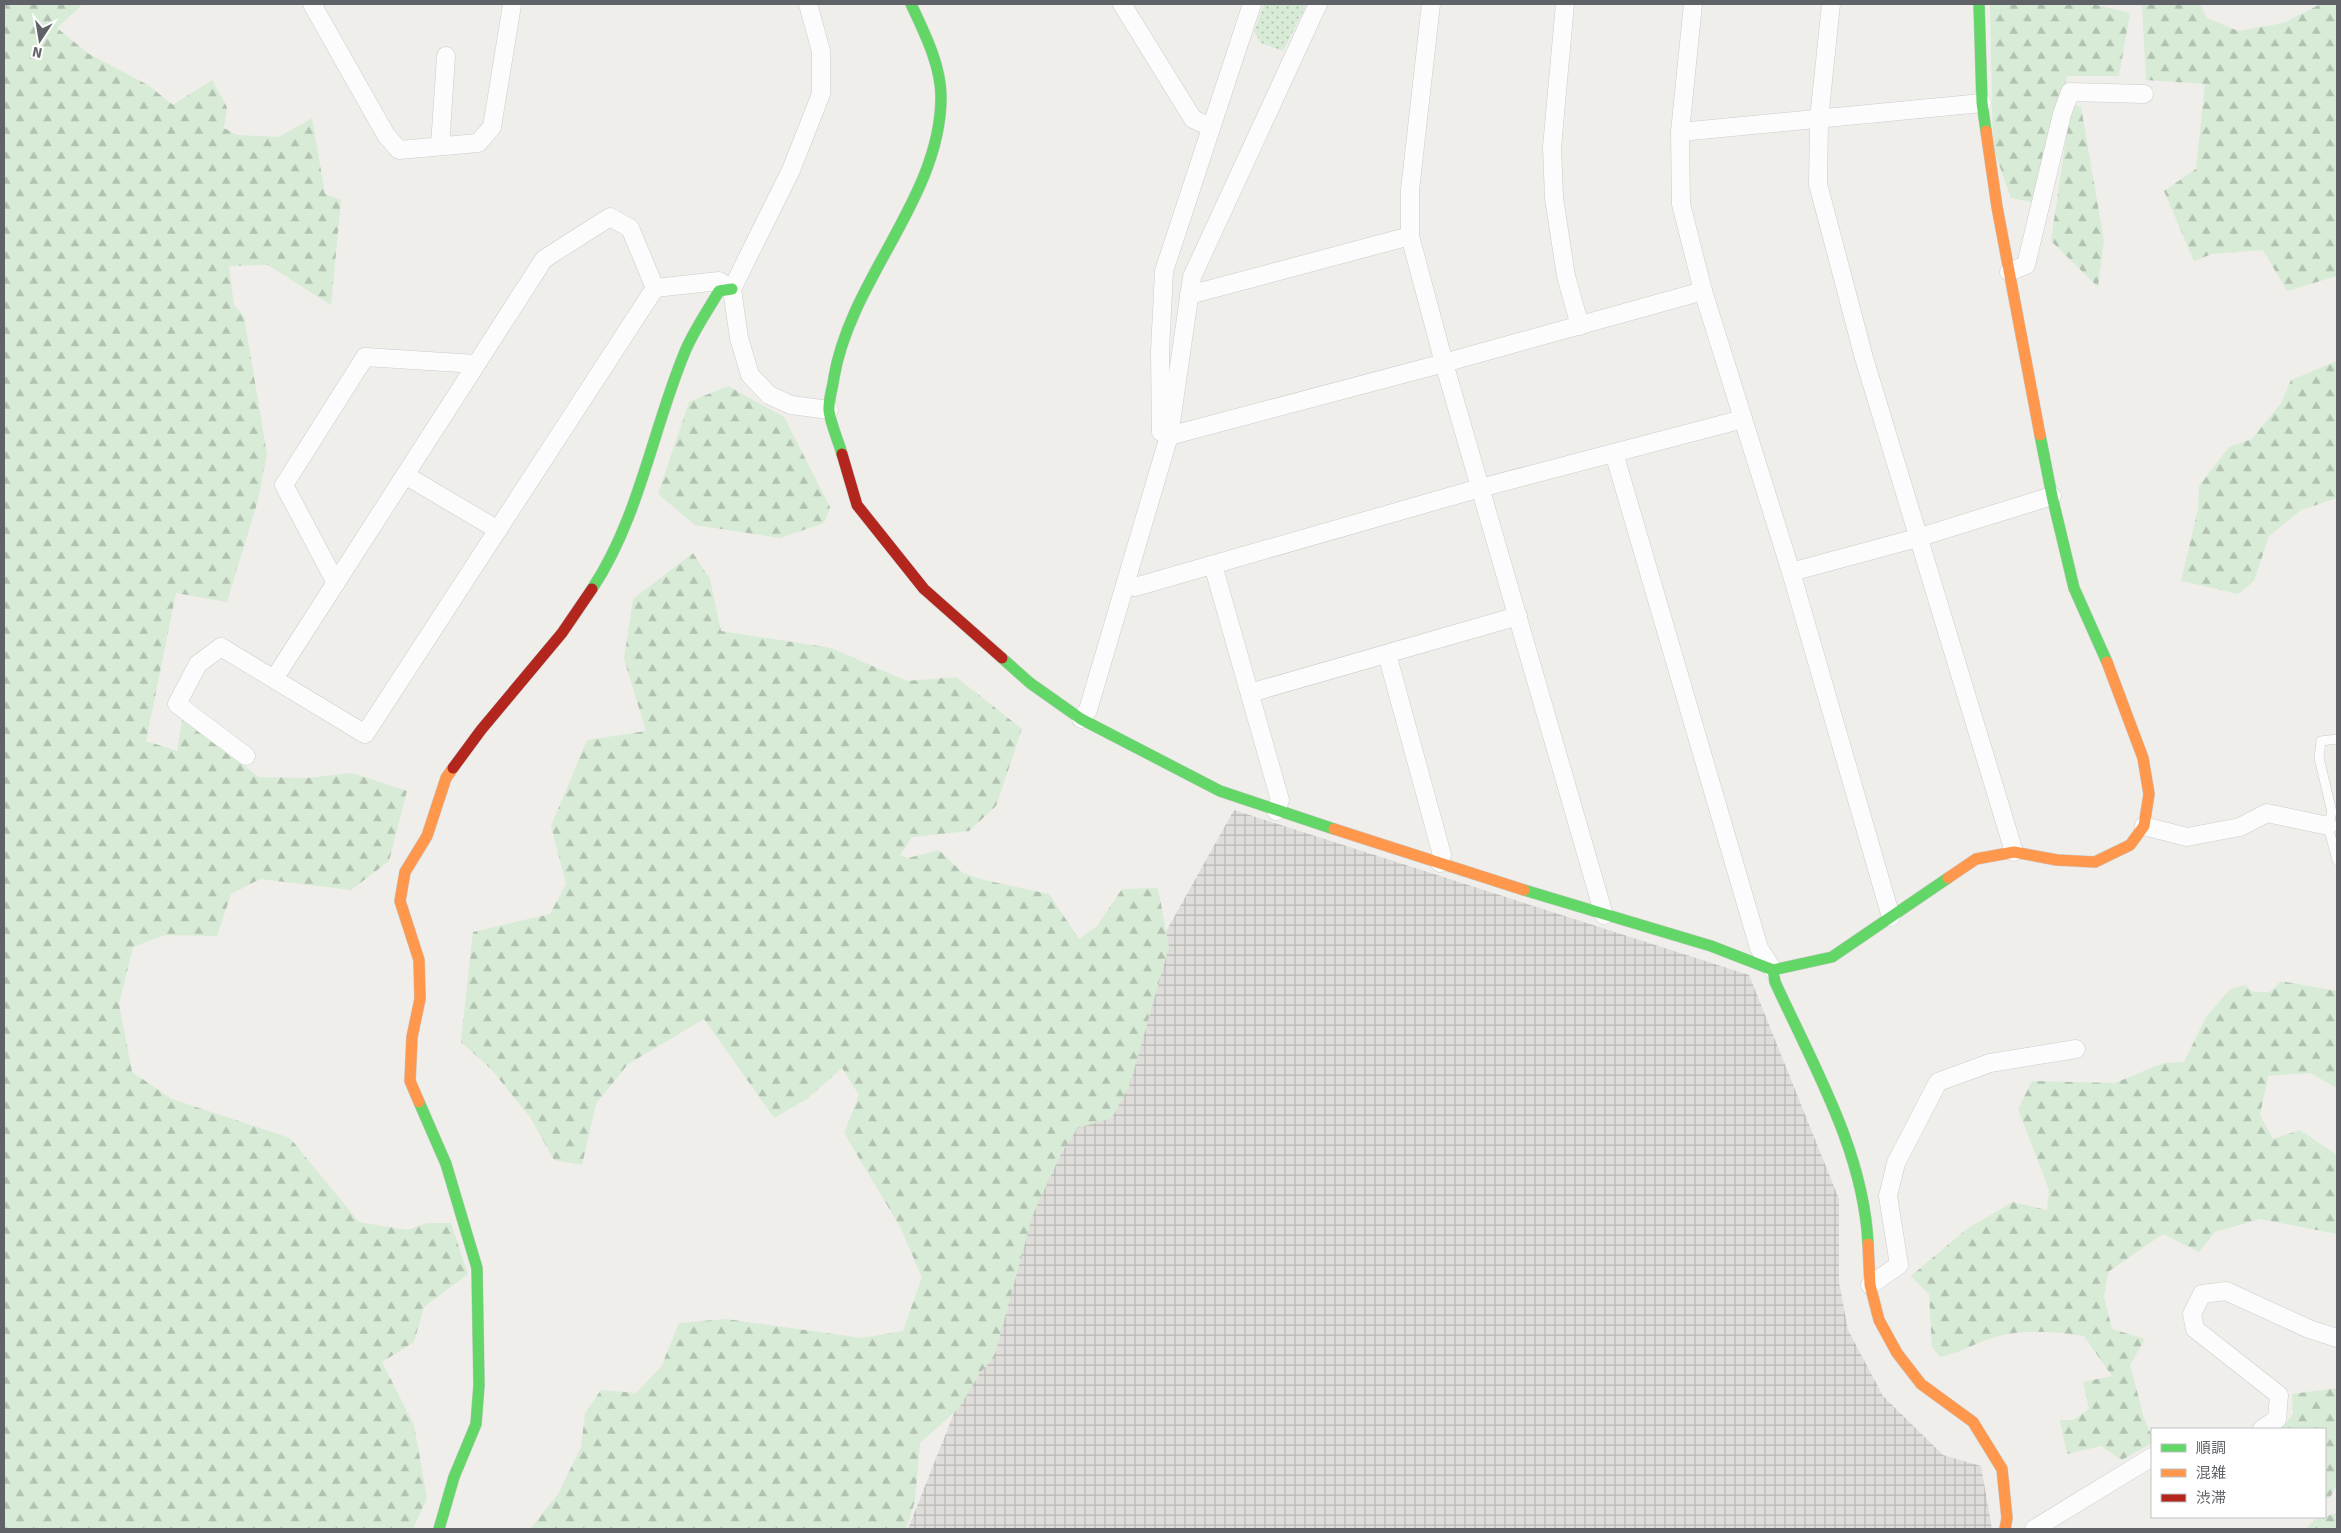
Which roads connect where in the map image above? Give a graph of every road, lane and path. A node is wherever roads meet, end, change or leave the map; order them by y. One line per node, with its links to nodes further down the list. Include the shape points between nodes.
1 (312, 4): 19 (street, via 386,135 399,150)
2 (808, 4): 23 (street, via 821,51 820,94 792,170)
3 (911, 4): 29 (street, via 932,50 941,96 936,138 923,178 859,300 838,355)
4 (1122, 4): 17 (street, via 1193,119)
5 (1252, 4): 17 (street)
6 (1318, 4): 25 (street, via 1192,277)
7 (1431, 4): 20 (street, via 1410,190)
8 (1565, 4): 26 (street, via 1552,147 1554,198 1566,276)
9 (1693, 4): 18 (street)
10 (1831, 4): 16 (street)
11 (1979, 4): 15 (street)
12 (512, 6): 19 (street, via 492,127 478,142)
13 (446, 56): 19 (street)
14 (2144, 94): 21 (street, via 2070,92 2026,264)
15 (1982, 103): 16 (street); 21 (street)
16 (1819, 119): 18 (street); 37 (street, via 1818,184 1864,358)
17 (1211, 127): 31 (street, via 1164,272 1160,351 1161,432)
18 (1680, 132): 24 (street, via 1681,204)
19 (440, 146)
20 (1410, 236): 25 (street); 27 (street)
21 (2009, 272): 35 (street)
22 (655, 288): 23 (street, via 719,281); 28 (street, via 630,228 610,217 544,259); 36 (street)
23 (732, 289): 29 (street, via 738,338 750,375 770,395 791,405); 63 (street, via 718,291 684,353 625,527 604,570 562,633 481,730 446,778 427,836 405,872 400,901 419,960 420,999 412,1037 410,1081 446,1164 477,1268 479,1385 476,1424 454,1477)
24 (1703, 292): 26 (street); 30 (street)
25 (1189, 295): 31 (street)
26 (1580, 326): 27 (street)
27 (1444, 363): 31 (street); 34 (street)
28 (476, 364): 33 (street); 40 (street, via 365,357 284,485)
29 (829, 410): 46 (street, via 857,505 924,589 1030,683)
30 (1743, 419): 32 (street); 39 (street)
31 (1169, 436): 41 (street)
32 (1614, 453): 34 (street); 57 (street, via 1759,948)
33 (405, 475): 36 (street); 40 (street)
34 (1480, 488): 38 (street); 42 (street)
35 (2052, 496): 37 (street); 50 (street, via 2074,588 2113,677 2143,758 2149,794)
36 (498, 530): 44 (street, via 365,734)
37 (1917, 538): 39 (street); 52 (street)
38 (1213, 564): 41 (street, via 1135,587); 45 (street)
39 (1791, 572): 56 (street)
40 (336, 583): 44 (street)
41 (1125, 586): 46 (street, via 1088,710)
42 (1518, 616): 43 (street); 55 (street)
43 (1387, 654): 45 (street); 54 (street, via 1442,855)
44 (274, 680): 48 (street, via 221,647 198,664 177,704)
45 (1250, 694): 49 (street, via 1280,800)
46 (1081, 720): 49 (street, via 1220,791)
47 (2337, 739): 51 (lane, via 2321,741 2319,758 2332,812)
48 (246, 756)
49 (1276, 811): 54 (street)
50 (2144, 826): 51 (street, via 2187,837 2240,827 2268,813); 52 (street, via 2130,845 2095,862 2057,860)
51 (2328, 826): 53 (lane)
52 (2014, 852): 56 (street, via 1976,860)
53 (2337, 860)
54 (1440, 863): 55 (street)
55 (1604, 915): 57 (street, via 1711,946)
56 (1891, 917): 57 (street, via 1832,957)
57 (1773, 970): 59 (street, via 1775,982 1849,1145 1867,1219)
58 (2076, 1049): 59 (street, via 1990,1063 1938,1082 1896,1164 1888,1196 1899,1265)
59 (1870, 1285): 64 (street, via 1879,1320 1897,1353 1921,1384 1973,1422 2002,1469 2007,1518)
60 (2337, 1338): 61 (street, via 2309,1330 2226,1291 2202,1294 2192,1314 2195,1329 2279,1395 2277,1419)
61 (2264, 1428)
62 (2151, 1458): 65 (street)
63 (439, 1529)
64 (2005, 1529)
65 (2034, 1529)

